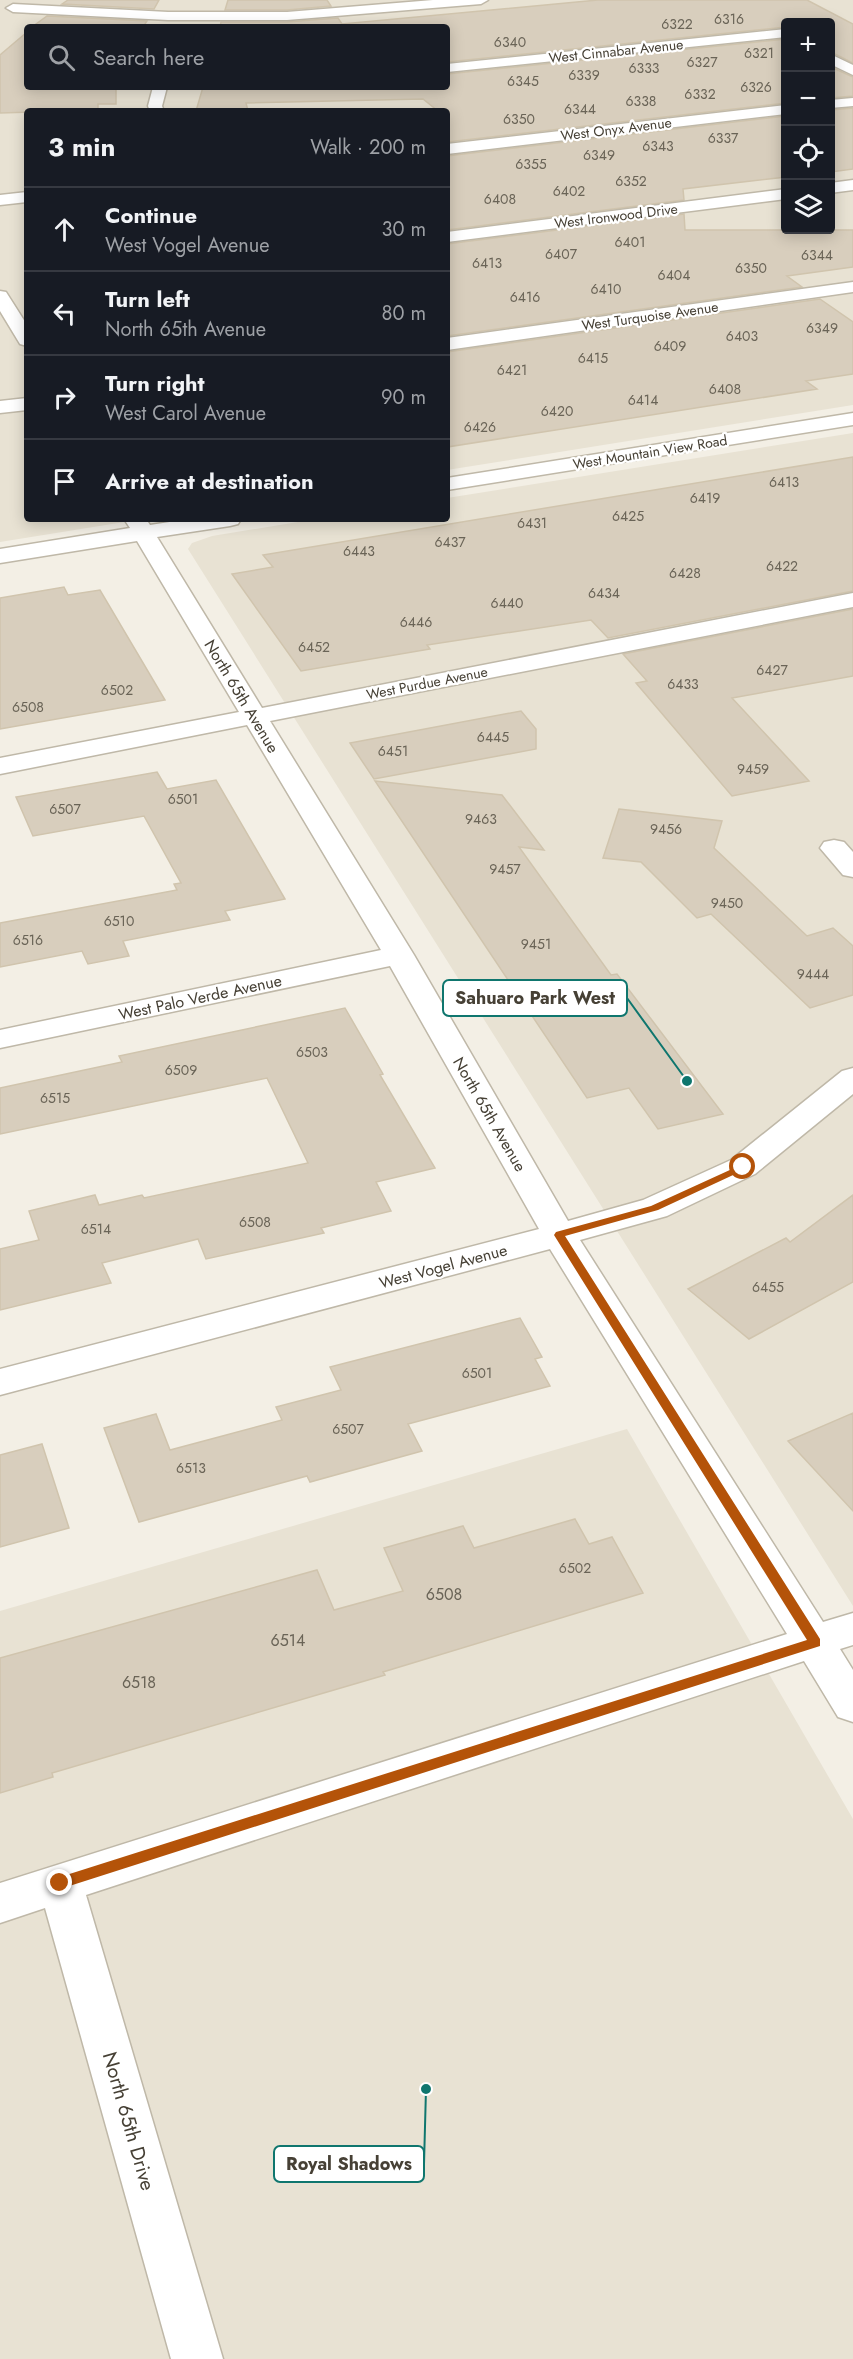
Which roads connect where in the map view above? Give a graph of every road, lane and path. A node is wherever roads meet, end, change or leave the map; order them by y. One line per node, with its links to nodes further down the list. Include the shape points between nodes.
1 (242, 0): 4 (street)
2 (481, 0): 4 (street, via 342,13)
3 (19, 4): 4 (street, via 133,15); 5 (street)
4 (231, 17)
5 (0, 18)
6 (781, 33): 8 (street, West Cinnabar Avenue)
7 (835, 60): 9 (street)
8 (450, 68)
9 (853, 71)
10 (159, 90): 13 (street)
11 (853, 102): 12 (street)
12 (835, 104)
13 (156, 108)
14 (781, 110): 15 (street, West Onyx Avenue)
15 (450, 149)
16 (853, 185): 17 (street)
17 (835, 187)
18 (781, 195): 21 (street, West Ironwood Drive)
19 (24, 197): 20 (street)
20 (0, 200)
21 (450, 237)
22 (853, 287): 25 (street, West Turquoise Avenue)
23 (6, 294): 24 (street)
24 (24, 333)
25 (450, 344)
26 (24, 404): 27 (street)
27 (0, 407)
28 (853, 419): 29 (street, West Mountain View Road)
29 (450, 484)
30 (191, 522): 31 (street)
31 (139, 526): 32 (street); 34 (street, North 65th Avenue)
32 (0, 556)
33 (853, 600): 34 (street, West Purdue Avenue)
34 (255, 717): 35 (street, West Purdue Avenue); 38 (street, North 65th Avenue)
35 (0, 766)
36 (834, 848): 37 (street)
37 (853, 869)
38 (399, 955): 39 (street, West Palo Verde Avenue); 41 (street, North 65th Avenue)
39 (0, 1039)
40 (853, 1078): 41 (street, West Vogel Avenue, via 743,1167 655,1208)
41 (559, 1235): 42 (street, West Vogel Avenue); 43 (street, North 65th Avenue)
42 (0, 1382)
43 (834, 1636): 44 (street, North 65th Avenue); 45 (street)
44 (853, 1705)
45 (60, 1883): 46 (street); 47 (street, North 65th Drive)
46 (0, 1903)
47 (197, 2359)

